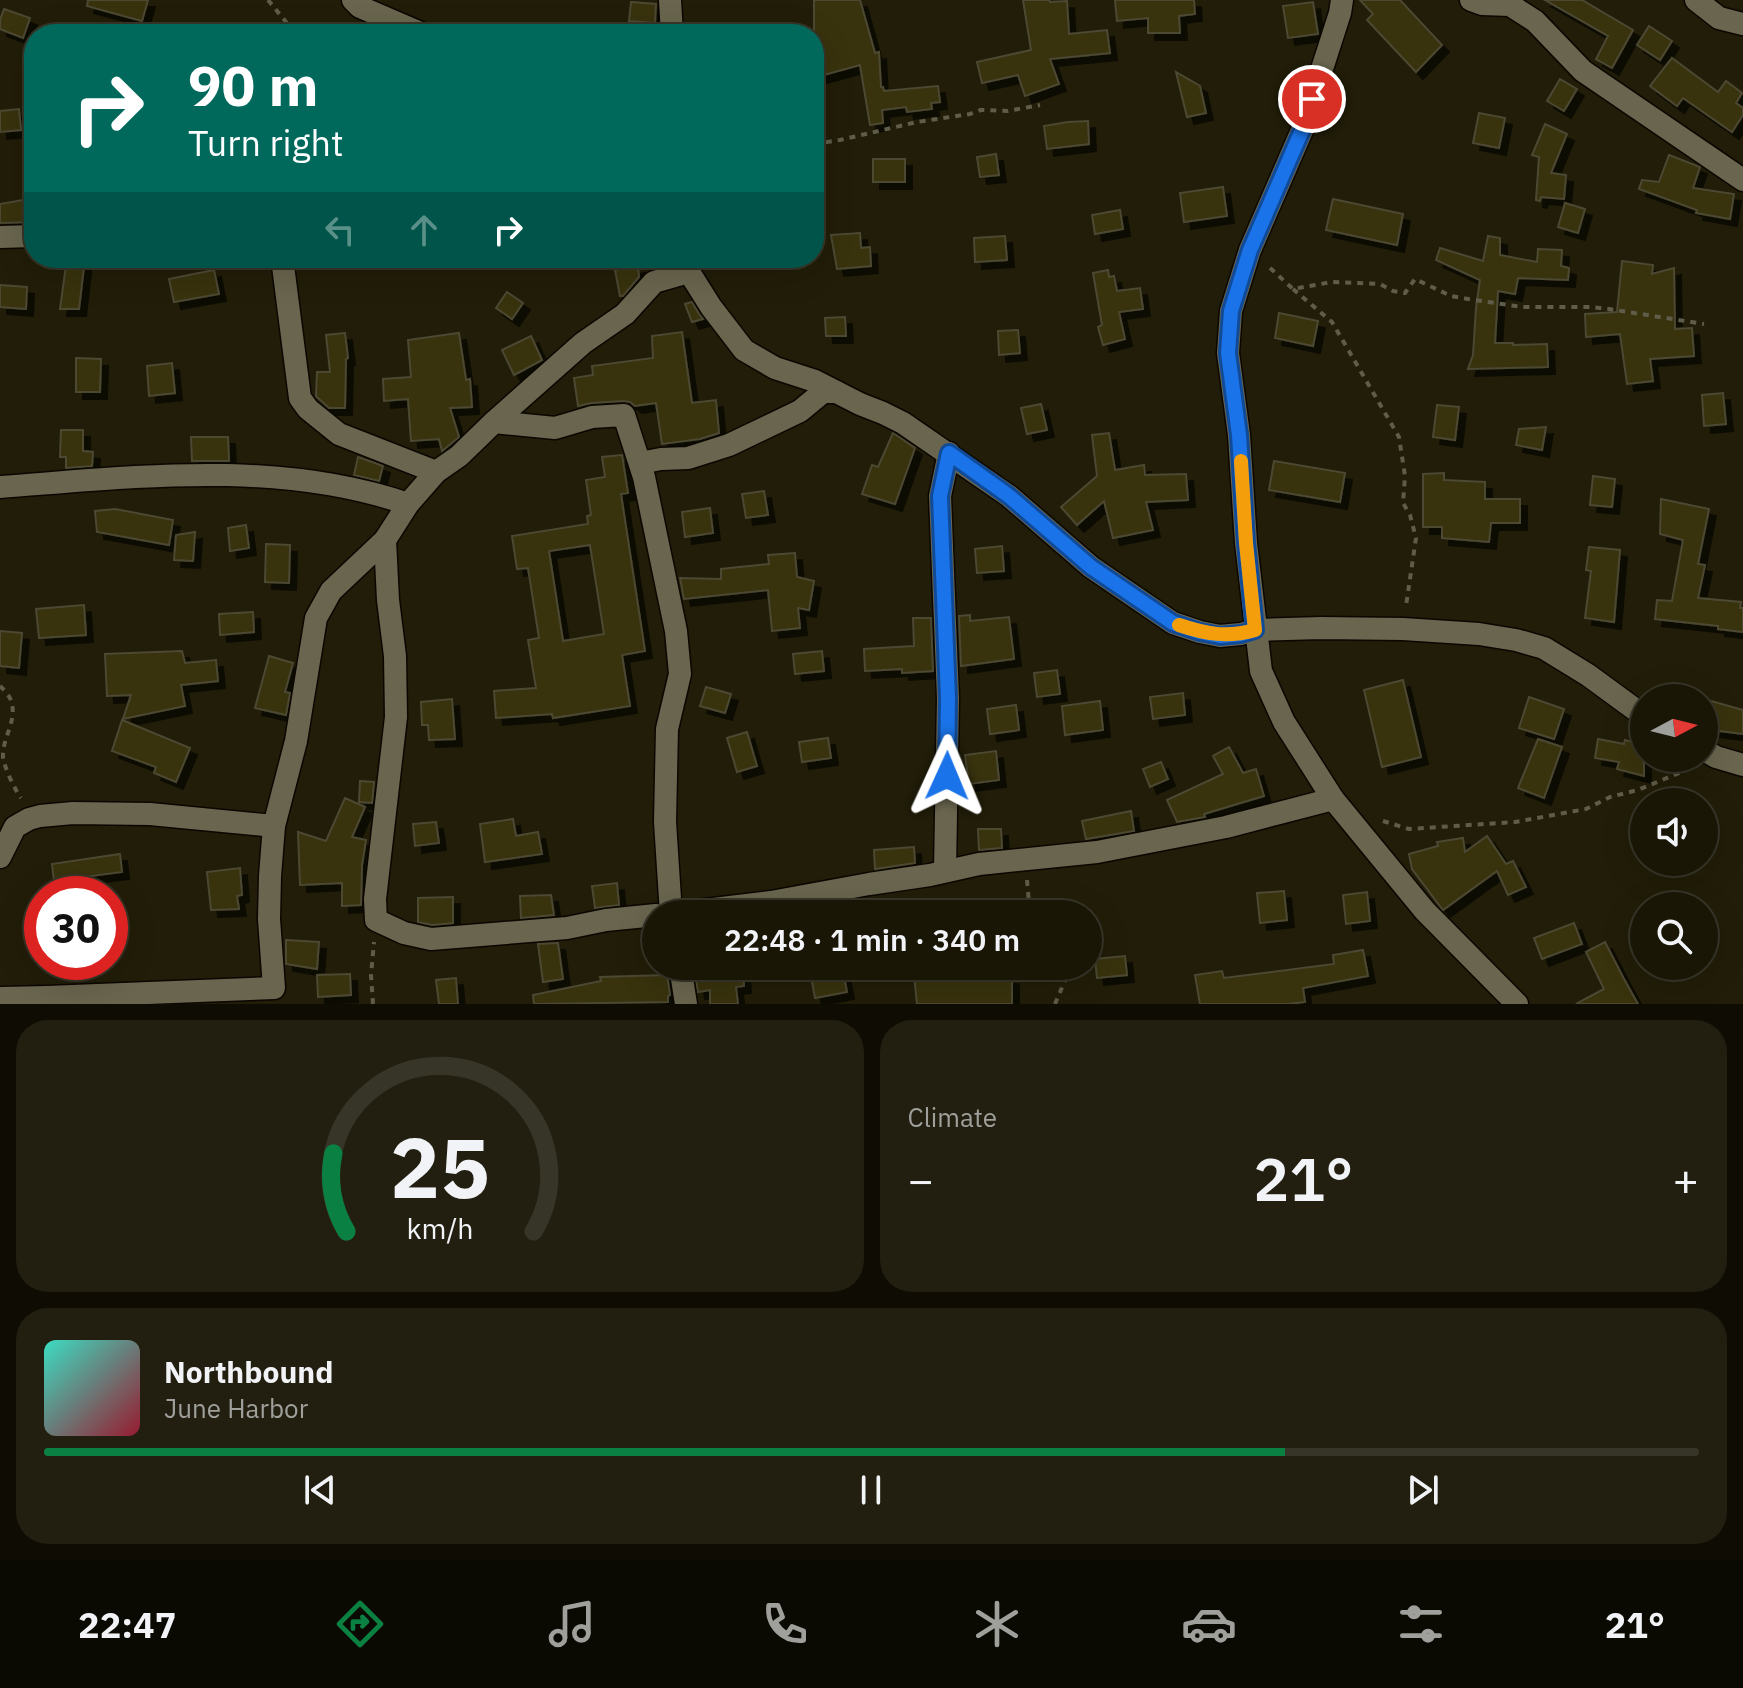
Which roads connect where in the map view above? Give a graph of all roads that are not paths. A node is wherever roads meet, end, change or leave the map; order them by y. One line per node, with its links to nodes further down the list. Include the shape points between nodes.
1 (353, 0): 6 (street)
2 (670, 0): 7 (street)
3 (1342, 0): 23 (street, via 1303,128 1250,250 1231,311 1228,353)
4 (1471, 0): 9 (street, via 1510,5 1535,21 1583,71)
5 (1696, 0): 8 (street, via 1719,18)
6 (400, 24)
7 (671, 24)
8 (1743, 24)
9 (1743, 180)
10 (24, 236): 11 (street)
11 (0, 237)
12 (283, 268): 19 (street, via 300,398 308,409 339,434)
13 (682, 268): 16 (street, via 654,282 625,314 583,343)
14 (690, 268): 15 (street, via 744,350)
15 (836, 392): 17 (street, via 903,423); 18 (street, via 823,392 800,411 729,445 688,458)
16 (494, 422): 18 (street, via 555,428 624,415); 19 (street)
17 (949, 453): 23 (street, via 1009,496 1091,567 1173,623 1220,636); 30 (street, via 940,496 948,698)
18 (640, 463): 31 (street, via 676,631 680,674 667,729 665,822)
19 (436, 472): 21 (street)
20 (0, 487): 21 (street, via 146,476 253,476 339,485)
21 (408, 504): 22 (street)
22 (385, 540): 28 (street, via 331,591 316,618 296,741); 33 (street, via 396,717 376,920 431,939)
23 (1255, 630): 24 (street, via 1403,629 1516,640 1544,648); 27 (street, via 1261,671 1284,722)
24 (1630, 706)
25 (1718, 757): 26 (street)
26 (1743, 765)
27 (1333, 799): 30 (street, via 1097,852); 38 (street, via 1425,911)
28 (274, 826): 29 (street, via 173,816 40,816 15,827); 35 (street, via 269,919)
29 (0, 857)
30 (945, 871): 32 (street)
31 (671, 900)
32 (782, 900)
33 (642, 916)
34 (682, 980): 37 (street)
35 (275, 996): 36 (street)
36 (0, 998)
37 (686, 1004)
38 (1517, 1004)

